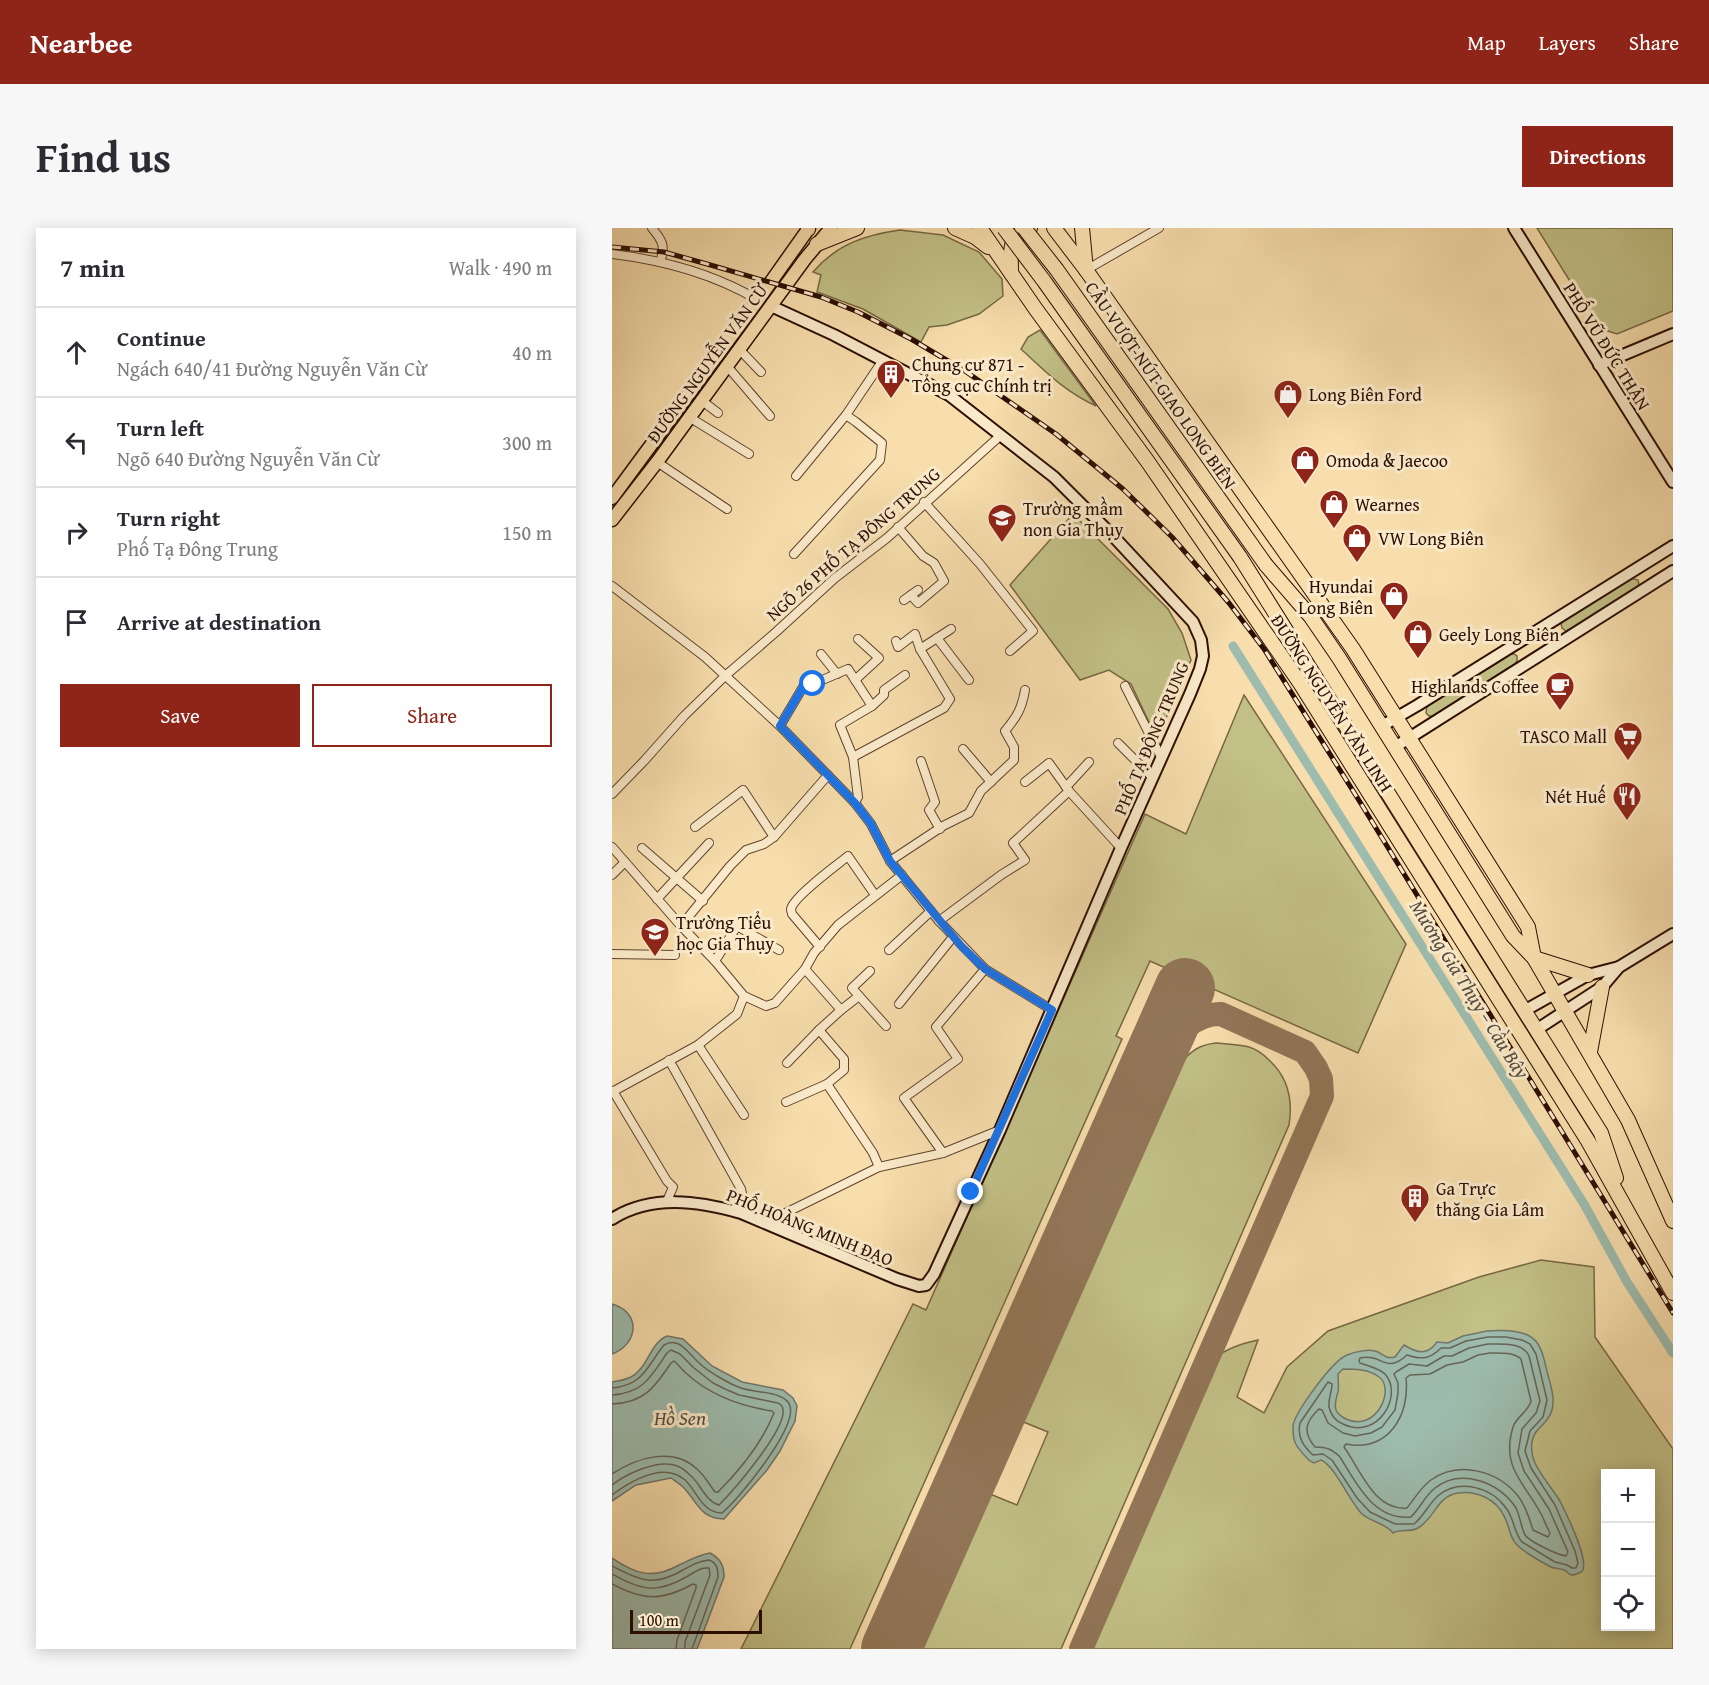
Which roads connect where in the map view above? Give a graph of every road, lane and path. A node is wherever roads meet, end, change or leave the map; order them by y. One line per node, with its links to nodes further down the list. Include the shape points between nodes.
1 (652, 228): 18 (street, via 663,245)
2 (808, 228): 21 (main road, ĐƯỜNG NGUYỄN VĂN CỪ)
3 (831, 228): 15 (main road, ĐƯỜNG NGUYỄN VĂN CỪ)
4 (857, 228): 15 (highway)
5 (955, 228): 17 (highway)
6 (980, 228): 17 (highway, ĐƯỜNG NGUYỄN VĂN LINH)
7 (1004, 228): 47 (highway, CẦU VƯỢT NÚT GIAO LONG BIÊN, bridge)
8 (1024, 228): 48 (highway, CẦU VƯỢT NÚT GIAO LONG BIÊN, bridge)
9 (1030, 228): 20 (highway, via 1013,240)
10 (1047, 228): 14 (highway)
11 (1082, 228): 19 (highway)
12 (1159, 228): 19 (street)
13 (1514, 228): 26 (street, PHỐ VŨ ĐỨC THẬN)
14 (1057, 232): 19 (highway, ĐƯỜNG NGUYỄN VĂN LINH)
15 (817, 244): 22 (main road, ĐƯỜNG NGUYỄN VĂN CỪ)
16 (612, 254): 18 (street)
17 (999, 255): 20 (highway, ĐƯỜNG NGUYỄN VĂN LINH)
18 (660, 262): 21 (street, via 717,280)
19 (1086, 270): 45 (highway, ĐƯỜNG NGUYỄN VĂN LINH)
20 (1011, 275): 100 (highway, ĐƯỜNG NGUYỄN VĂN LINH, via 1148,462 1300,683)
21 (758, 300): 39 (main road, ĐƯỜNG NGUYỄN VĂN CỪ)
22 (771, 306): 24 (main road, ĐƯỜNG NGUYỄN VĂN CỪ); 25 (street, PHỐ TẠ ĐÔNG TRUNG)
23 (1673, 334): 26 (street)
24 (739, 350): 27 (main road, ĐƯỜNG NGUYỄN VĂN CỪ); 28 (street)
25 (884, 360): 31 (street); 34 (street, PHỐ TẠ ĐÔNG TRUNG, via 949,395)
26 (1599, 364): 38 (street, PHỐ VŨ ĐỨC THẬN)
27 (727, 366): 29 (main road, ĐƯỜNG NGUYỄN VĂN CỪ); 32 (street)
28 (761, 372)
29 (701, 400): 30 (street); 33 (main road, ĐƯỜNG NGUYỄN VĂN CỪ)
30 (718, 413)
31 (846, 415): 37 (street); 46 (street, via 882,443 880,460)
32 (770, 416)
33 (689, 417): 35 (street); 36 (main road, ĐƯỜNG NGUYỄN VĂN CỪ)
34 (1001, 435): 40 (street, NGÕ 26 PHỐ TẠ ĐÔNG TRUNG); 78 (street, PHỐ TẠ ĐÔNG TRUNG, via 1054,477 1193,622 1201,640 1200,669)
35 (749, 454)
36 (657, 462): 41 (street); 42 (main road, ĐƯỜNG NGUYỄN VĂN CỪ)
37 (796, 476)
38 (1673, 482)
39 (614, 492)
40 (924, 502): 43 (street, NGÕ 26 PHỐ TẠ ĐÔNG TRUNG); 59 (street, via 1033,631)
41 (727, 509)
42 (612, 520)
43 (898, 527): 51 (street, via 934,563 944,581 918,603); 64 (street, NGÕ 26 PHỐ TẠ ĐÔNG TRUNG)
44 (1673, 546): 54 (street)
45 (1284, 549): 52 (highway); 70 (highway, ĐƯỜNG NGUYỄN VĂN LINH)
46 (794, 554)
47 (1240, 557): 97 (highway, ĐƯỜNG NGUYỄN VĂN LINH)
48 (1266, 565): 52 (highway, ĐƯỜNG NGUYỄN VĂN LINH)
49 (1673, 571): 60 (street)
50 (612, 586): 64 (street)
51 (911, 595)
52 (1311, 617): 72 (highway, ĐƯỜNG NGUYỄN VĂN LINH)
53 (951, 629): 55 (street)
54 (1534, 633): 60 (street); 70 (street)
55 (937, 638): 58 (street); 66 (street)
56 (858, 639): 65 (street, via 879,658)
57 (896, 641): 58 (street, via 898,647 915,634)
58 (920, 649): 77 (street, via 950,699 944,708)
59 (1010, 651)
60 (1546, 651): 73 (street)
61 (821, 654): 62 (street)
62 (837, 674): 65 (street, via 848,669); 71 (street, via 813,684 806,682)
63 (905, 675): 69 (street, via 884,690)
64 (725, 676): 71 (street); 86 (street, NGÕ 26 PHỐ TẠ ĐÔNG TRUNG)
65 (855, 680): 69 (street)
66 (969, 680)
67 (1125, 686): 78 (street)
68 (1025, 690): 83 (street, via 1022,706 1005,731 1014,747 1014,760)
69 (872, 706): 77 (street, via 840,726)
70 (1396, 717): 72 (street); 73 (highway, ĐƯỜNG NGUYỄN VĂN LINH)
71 (780, 726): 81 (street)
72 (1382, 726): 75 (highway, ĐƯỜNG NGUYỄN VĂN LINH)
73 (1409, 738): 75 (street); 115 (highway, ĐƯỜNG NGUYỄN VĂN LINH, via 1528,927)
74 (1118, 743): 82 (street)
75 (1395, 747): 115 (highway, ĐƯỜNG NGUYỄN VĂN LINH, via 1513,936)
76 (963, 750): 83 (street)
77 (853, 757): 87 (street, via 858,797)
78 (1161, 757): 82 (street, PHỐ TẠ ĐÔNG TRUNG)
79 (921, 761): 89 (street, via 935,802 929,810)
80 (1089, 762): 85 (street)
81 (828, 775): 87 (street); 90 (street)
82 (1152, 777): 94 (street, PHỐ TẠ ĐÔNG TRUNG)
83 (991, 782): 89 (street, via 969,813)
84 (1025, 782): 85 (street, via 1049,763)
85 (1068, 789): 94 (street); 106 (street, via 1013,843 1025,860)
86 (612, 794)
87 (855, 803): 95 (street)
88 (695, 827): 90 (street, via 743,790)
89 (940, 829): 95 (street)
90 (774, 837): 104 (street, via 746,850)
91 (709, 843): 101 (street)
92 (612, 847): 96 (street)
93 (642, 848): 101 (street)
94 (1121, 848): 128 (street, PHỐ TẠ ĐÔNG TRUNG)
95 (890, 861): 99 (street)
96 (625, 862): 98 (street); 103 (street)
97 (1434, 869): 100 (highway); 129 (highway, ĐƯỜNG NGUYỄN VĂN LINH)
98 (612, 875)
99 (902, 875): 102 (street); 105 (street)
100 (1421, 876): 147 (highway, ĐƯỜNG NGUYỄN VĂN LINH, via 1588,1141)
101 (677, 879): 103 (street); 104 (street)
102 (875, 895): 110 (street, via 838,925); 110 (street, via 848,856 813,884 791,910)
103 (657, 899): 107 (street)
104 (703, 901): 107 (street)
105 (931, 911): 106 (street); 112 (street)
106 (939, 921): 109 (street)
107 (681, 926): 116 (street)
108 (1673, 934): 117 (street)
109 (953, 937): 119 (street); 126 (street)
110 (820, 947): 118 (street)
111 (779, 950): 116 (street, via 737,926)
112 (889, 950)
113 (612, 954): 114 (street)
114 (675, 955)
115 (1534, 958): 121 (highway); 123 (highway, ĐƯỜNG NGUYỄN VĂN LINH)
116 (715, 961): 124 (street)
117 (1619, 968): 121 (street); 122 (street)
118 (805, 969): 124 (street, via 775,1004 766,1006); 127 (street)
119 (985, 969): 128 (street); 143 (street, via 936,1028 958,1059 903,1098)
120 (870, 971): 125 (street, via 852,988)
121 (1588, 975): 123 (street)
122 (1602, 987): 130 (street); 135 (highway)
123 (1555, 993): 129 (street); 130 (highway, ĐƯỜNG NGUYỄN VĂN LINH)
124 (744, 996): 134 (street, via 737,1014)
125 (859, 996): 127 (street); 131 (street)
126 (899, 1004)
127 (841, 1010): 132 (street)
128 (1052, 1010): 142 (street, PHỐ TẠ ĐÔNG TRUNG)
129 (1524, 1011): 133 (highway, ĐƯỜNG NGUYỄN VĂN LINH)
130 (1566, 1011): 133 (street); 135 (highway, ĐƯỜNG NGUYỄN VĂN LINH)
131 (886, 1026)
132 (819, 1030): 137 (street); 138 (street, via 844,1059 844,1070)
133 (1536, 1030): 147 (highway, ĐƯỜNG NGUYỄN VĂN LINH, via 1601,1133)
134 (698, 1045): 136 (street); 141 (street)
135 (1590, 1052): 149 (highway, ĐƯỜNG NGUYỄN VĂN LINH, via 1628,1120)
136 (669, 1060): 139 (street); 146 (street, via 741,1189)
137 (787, 1063)
138 (827, 1084): 140 (street); 144 (street)
139 (613, 1091): 145 (street, via 673,1187)
140 (786, 1102)
141 (744, 1115)
142 (1000, 1130): 143 (street); 151 (street, PHỐ TẠ ĐÔNG TRUNG)
143 (943, 1153): 144 (street)
144 (879, 1167): 150 (street)
145 (667, 1202): 146 (street, PHỐ HOÀNG MINH ĐẠO, via 697,1203); 148 (street, PHỐ HOÀNG MINH ĐẠO)
146 (741, 1213): 150 (street, PHỐ HOÀNG MINH ĐẠO)
147 (1628, 1214): 152 (highway, ĐƯỜNG NGUYỄN VĂN LINH)
148 (612, 1219)
149 (1673, 1221)
150 (765, 1223): 151 (street, PHỐ HOÀNG MINH ĐẠO, via 897,1280)
151 (926, 1285)
152 (1673, 1293)

